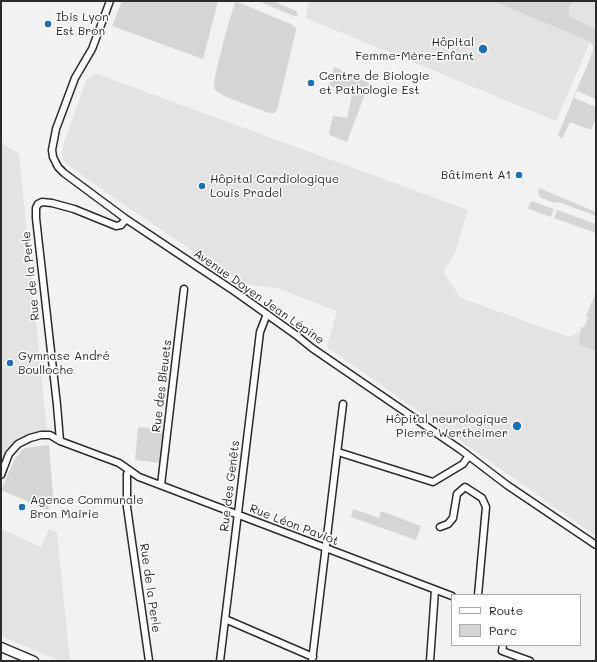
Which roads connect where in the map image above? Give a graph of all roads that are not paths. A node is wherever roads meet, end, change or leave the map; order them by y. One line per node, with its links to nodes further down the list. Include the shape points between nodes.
1 (110, 1): 2 (street, Avenue Doyen Jean Lépine, via 94,45 74,78 56,129 53,157 64,173)
2 (126, 218): 4 (street, Avenue Doyen Jean Lépine); 6 (street, Rue de la Perle, via 121,225 116,226 52,203 42,202 36,208)
3 (184, 289): 11 (street, Rue des Bleuets)
4 (267, 314): 8 (street, Avenue Doyen Jean Lépine); 12 (street, Rue des Genêts, via 260,332)
5 (343, 404): 7 (street)
6 (60, 441): 9 (street, Rue Léon Paviot, via 120,463); 10 (street, Rue Léon Paviot, via 50,435 23,441 12,450)
7 (338, 452): 8 (street, via 433,482 463,464); 15 (street)
8 (468, 457): 14 (street, Avenue Doyen Jean Lépine)
9 (129, 471): 11 (street, Rue Léon Paviot); 24 (street, Rue de la Perle, via 127,507)
10 (1, 474)
11 (160, 485): 12 (street, Rue Léon Paviot)
12 (238, 515): 15 (street, Rue Léon Paviot); 19 (street, Rue des Genêts)
13 (440, 527): 17 (street, via 448,524 453,518 458,494 465,487 482,498 486,507)
14 (596, 545)
15 (327, 549): 16 (street, Rue Léon Paviot); 22 (street)
16 (436, 590): 18 (street, Rue Léon Paviot); 26 (street)
17 (478, 594)
18 (451, 596)
19 (225, 619): 22 (street); 25 (street, Rue des Genêts)
20 (503, 646): 27 (street, via 502,651)
21 (1, 647): 23 (main road)
22 (312, 659)
23 (34, 661)
24 (149, 661)
25 (220, 661)
26 (430, 661)
27 (530, 661)

